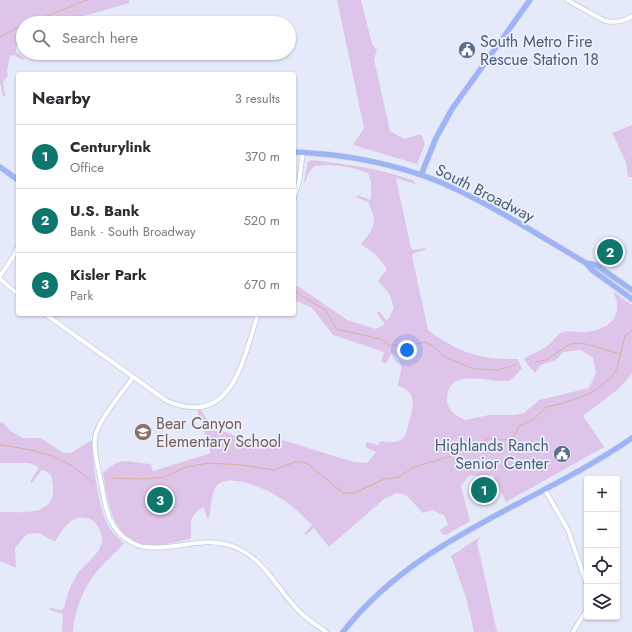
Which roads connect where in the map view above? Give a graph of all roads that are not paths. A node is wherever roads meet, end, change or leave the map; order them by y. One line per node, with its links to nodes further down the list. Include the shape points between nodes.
1 (530, 0): 7 (main road, via 452,109 436,138)
2 (567, 0): 3 (street, via 605,21 625,21)
3 (632, 16)
4 (296, 152): 5 (main road, South Broadway)
5 (303, 152): 7 (main road, South Broadway, via 376,161); 9 (street)
6 (0, 167): 8 (main road)
7 (421, 175): 11 (main road, South Broadway, via 472,197)
8 (16, 179)
9 (296, 192)
10 (16, 251): 12 (street)
11 (586, 263): 13 (main road, South Broadway, via 596,265); 15 (main road, South Broadway)
12 (0, 278): 14 (street)
13 (632, 290)
14 (16, 292)
15 (632, 299)
16 (48, 316): 18 (street)
17 (257, 316): 18 (street, via 234,384 214,402 193,407 176,405)
18 (133, 377): 23 (street, via 98,428 95,438 95,453 108,516 117,531 126,539 145,547 163,548 206,541 238,548 256,559 300,612)
19 (632, 438): 20 (main road, via 600,460)
20 (546, 490): 21 (street, via 568,530); 24 (main road, via 442,545 411,565 385,586)
21 (587, 584)
22 (584, 614): 25 (street)
23 (326, 632)
24 (343, 632)
25 (573, 632)

